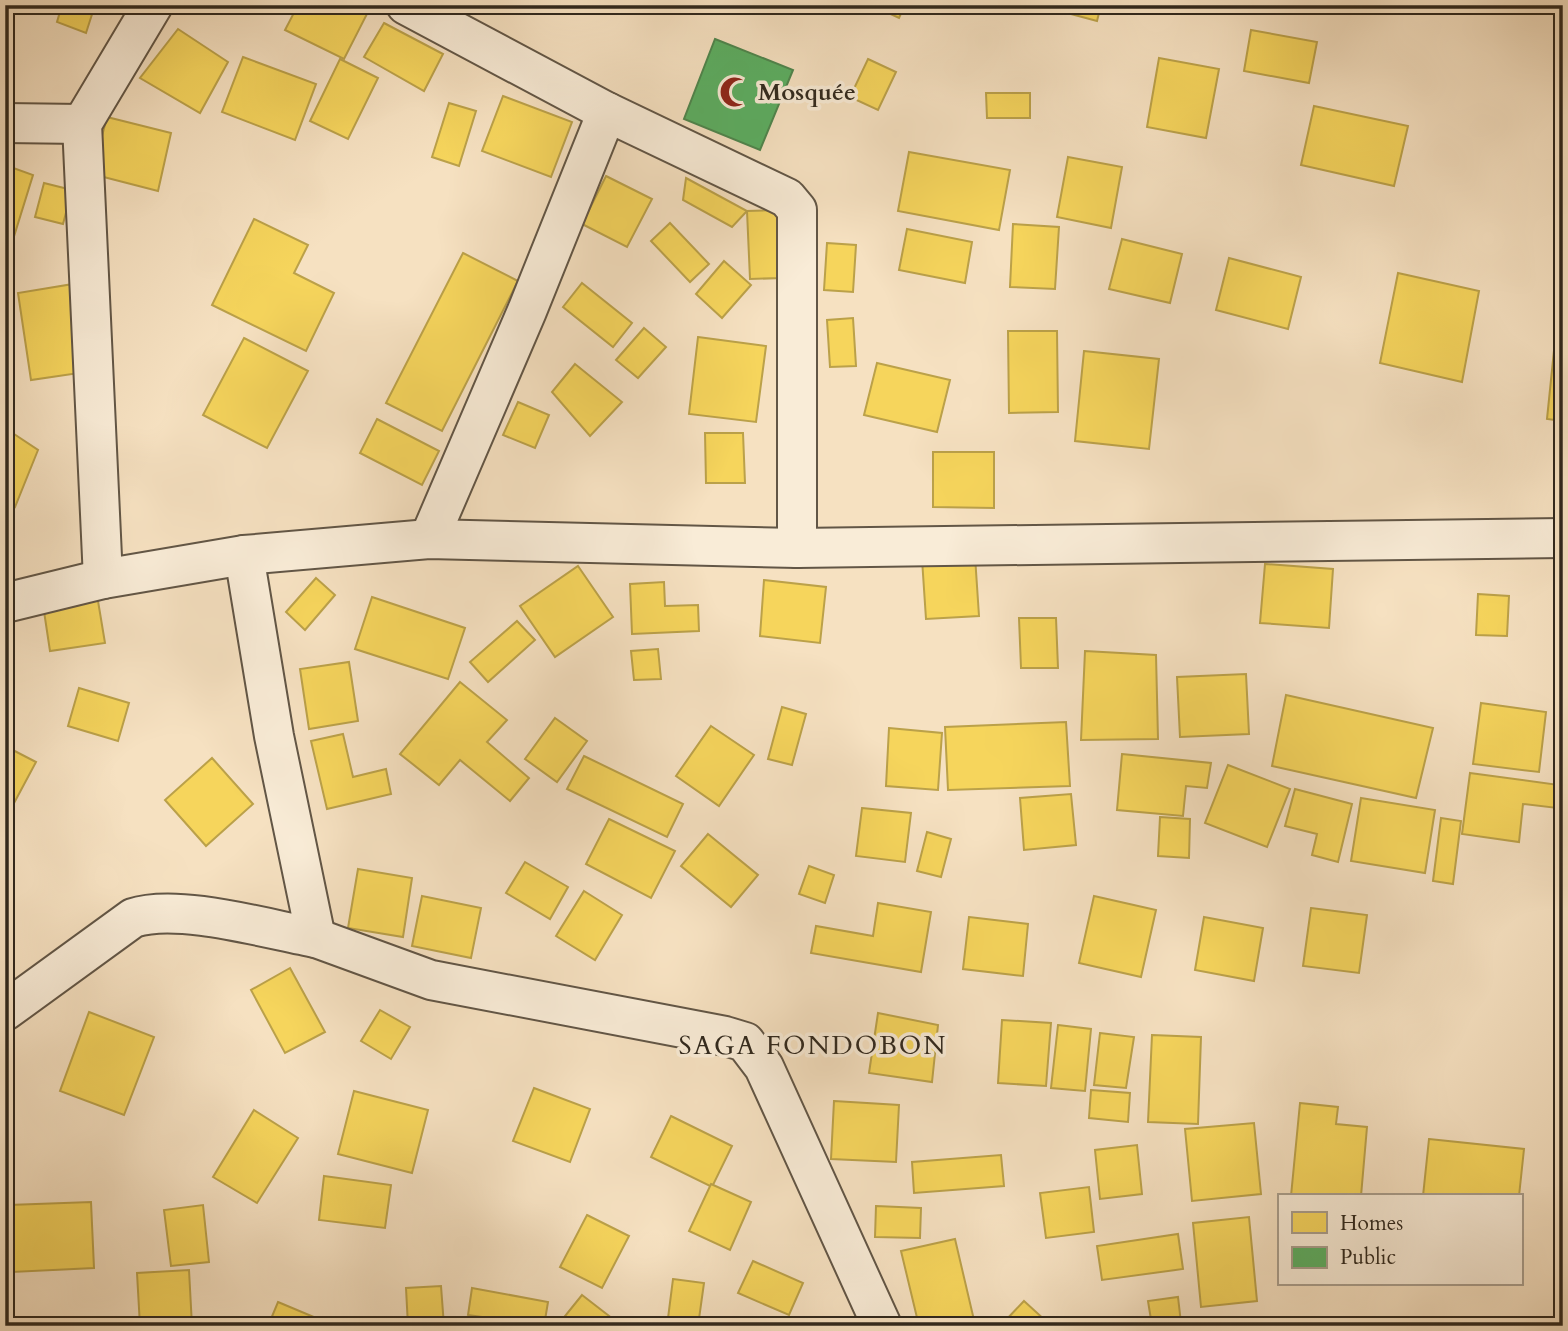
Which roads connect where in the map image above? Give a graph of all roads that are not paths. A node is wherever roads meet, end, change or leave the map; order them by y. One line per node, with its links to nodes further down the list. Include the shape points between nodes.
1 (153, 5): 5 (street)
2 (406, 5): 3 (street)
3 (607, 112): 7 (street); 8 (street, via 787,198 797,210)
4 (5, 123): 5 (street)
5 (82, 124): 10 (street)
6 (1563, 538): 8 (street)
7 (429, 539): 8 (street); 9 (street)
8 (797, 548)
9 (244, 555): 10 (street); 12 (street, via 274,736)
10 (103, 579): 11 (street)
11 (5, 603)
12 (316, 938): 13 (street, via 148,913 133,918); 14 (street, via 431,980 745,1042 764,1067)
13 (5, 1011)
14 (882, 1326)

